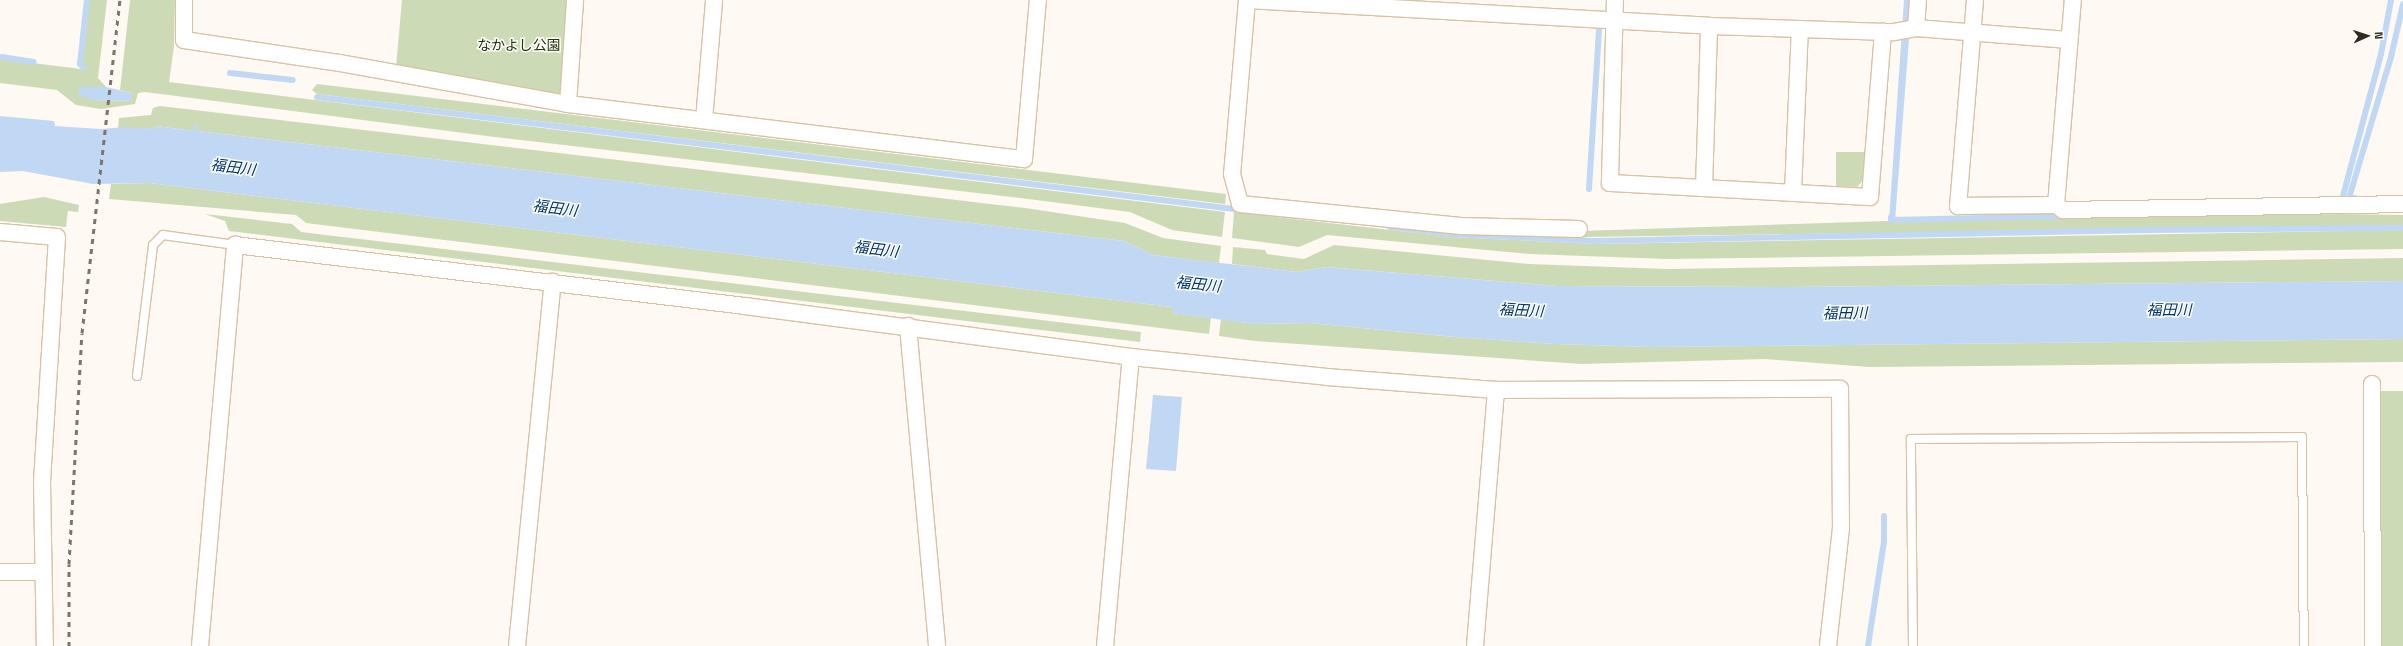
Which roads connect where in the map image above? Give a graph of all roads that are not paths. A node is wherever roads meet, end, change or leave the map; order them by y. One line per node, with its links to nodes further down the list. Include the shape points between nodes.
1 (184, 0): 17 (street, via 184,40 340,63)
2 (575, 0): 17 (street)
3 (714, 0): 18 (street)
4 (1034, 0): 5 (street)
5 (1038, 0): 18 (street, via 1024,159)
6 (1247, 0): 11 (street); 23 (street, via 1232,174 1240,204 1461,226)
7 (1616, 0): 11 (street)
8 (1918, 0): 14 (street)
9 (1975, 0): 15 (street)
10 (2072, 0): 16 (street)
11 (1615, 20): 12 (street); 19 (street, via 1610,183)
12 (1709, 26): 13 (street); 19 (street)
13 (1800, 29): 14 (street); 20 (street)
14 (1902, 30): 15 (street); 20 (street, via 1870,197)
15 (1972, 32): 16 (street); 22 (street, via 1958,206)
16 (2069, 40): 22 (street)
17 (568, 104): 18 (street)
18 (704, 120)
19 (1704, 188): 20 (street)
20 (1793, 193)
21 (2403, 204): 22 (street, via 2063,210)
22 (2056, 205)
23 (1578, 229)
24 (0, 232): 33 (street, via 58,237 42,482)
25 (235, 245): 26 (street); 29 (lane, via 163,235 153,245); 35 (street)
26 (553, 282): 27 (street); 36 (street)
27 (908, 326): 28 (street); 37 (street)
28 (1131, 357): 31 (street, via 1327,377); 38 (street)
29 (137, 376)
30 (2372, 384): 43 (street)
31 (1496, 390): 39 (street); 40 (street, via 1840,389 1841,528)
32 (0, 572): 33 (street)
33 (43, 572): 34 (street)
34 (45, 646)
35 (200, 646)
36 (517, 646)
37 (937, 646)
38 (1105, 646)
39 (1475, 646)
40 (1828, 646)
41 (1913, 646): 42 (lane, via 1912,439 2294,437 2302,437)
42 (2304, 646)
43 (2373, 646)

